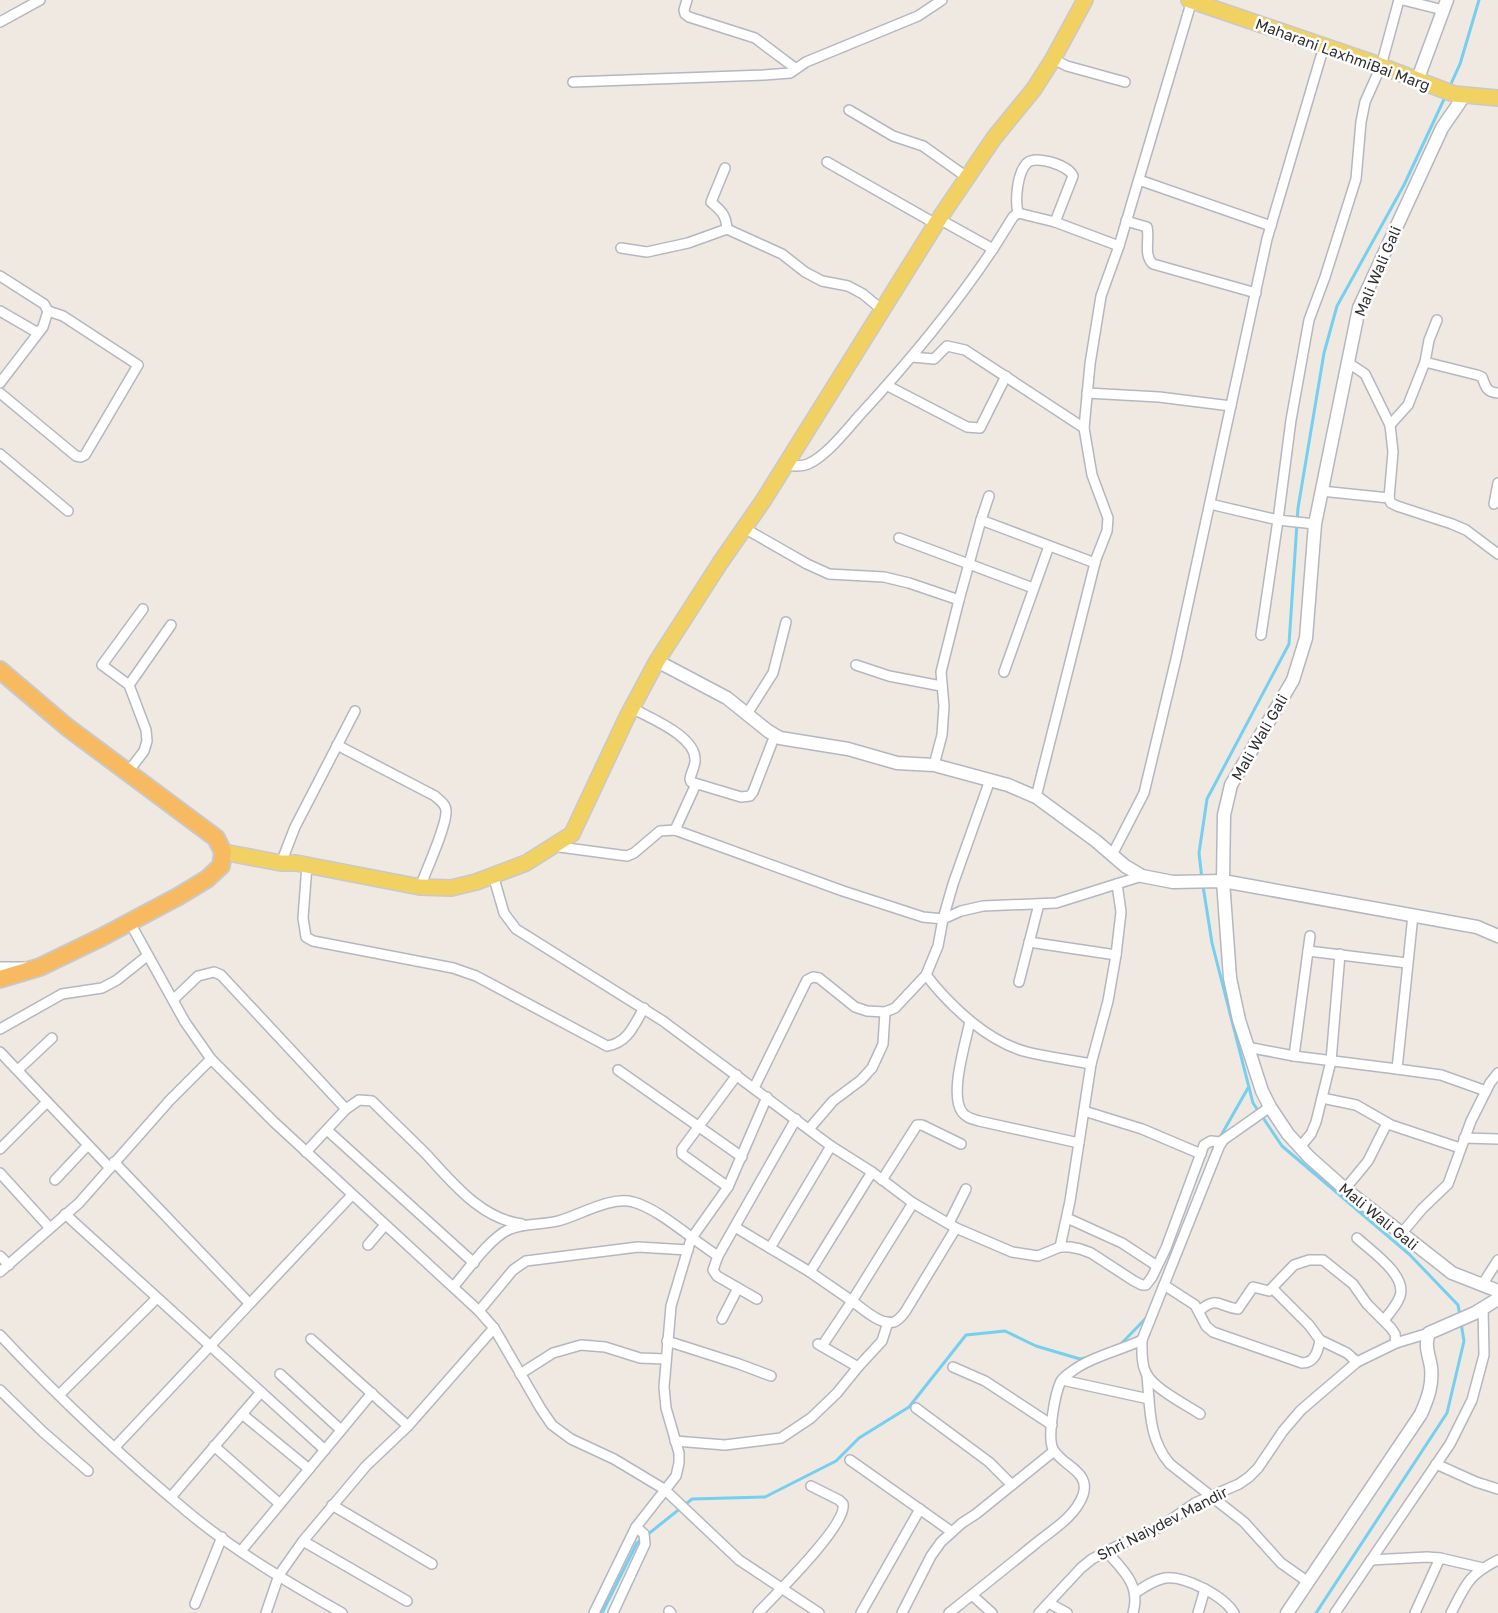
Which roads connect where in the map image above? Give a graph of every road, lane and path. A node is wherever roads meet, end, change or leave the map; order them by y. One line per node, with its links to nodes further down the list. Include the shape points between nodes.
1 (40, 0): 8 (street)
2 (687, 0): 12 (street, via 684,10 688,17 755,38)
3 (942, 0): 12 (street, via 918,16)
4 (1085, 0): 10 (main road)
5 (1191, 0): 9 (main road, Maharani LaxhmiBai Marg); 22 (street)
6 (1401, 0): 7 (street); 11 (street)
7 (1445, 5): 15 (street)
8 (0, 21)
9 (1324, 46): 11 (main road, Maharani LaxhmiBai Marg); 27 (street)
10 (1053, 59): 14 (street); 21 (main road)
11 (1381, 66): 15 (main road, Maharani LaxhmiBai Marg); 61 (street, via 1365,102 1353,189 1309,320)
12 (795, 68): 13 (street, via 790,73 764,75)
13 (573, 82)
14 (1125, 82)
15 (1424, 84): 16 (main road, Maharani LaxhmiBai Marg)
16 (1459, 95): 17 (main road, Maharani LaxhmiBai Marg); 40 (street, Mali Wali Gali, via 1366,289)
17 (1498, 98)
18 (849, 110): 21 (street, via 893,136 923,146)
19 (827, 162): 24 (street)
20 (725, 168): 28 (street, via 711,202 723,212)
21 (968, 178): 24 (main road)
22 (1139, 180): 25 (street); 27 (street)
23 (1017, 213): 26 (street); 26 (street, via 1015,196 1029,161 1061,165 1073,176); 31 (street)
24 (938, 221): 31 (street); 34 (main road)
25 (1126, 221): 29 (street); 33 (street, via 1148,227 1147,255 1153,264)
26 (1055, 222): 29 (street)
27 (1271, 226): 33 (street)
28 (728, 229): 30 (street, via 647,252); 34 (street, via 782,254 822,281 848,286)
29 (1119, 246): 46 (street, via 1101,296)
30 (621, 248)
31 (993, 249): 39 (street)
32 (0, 276): 36 (street, via 44,304)
33 (1256, 292): 48 (street)
34 (881, 309): 52 (main road)
35 (0, 311): 38 (street)
36 (48, 311): 38 (street); 45 (street, via 63,316 138,365 85,455 76,456)
37 (1437, 321): 41 (street)
38 (38, 333): 43 (street)
39 (912, 357): 42 (street, via 934,358 942,349 953,346); 44 (street)
40 (1347, 362): 49 (street, via 1365,374); 54 (street, Mali Wali Gali)
41 (1425, 362): 47 (street, via 1482,377 1490,392); 49 (street, via 1408,405)
42 (1006, 376): 44 (street, via 980,428 967,427); 50 (street)
43 (0, 383)
44 (888, 386): 52 (street, via 816,460 800,467)
45 (0, 393)
46 (1087, 393): 48 (street); 50 (street)
47 (1498, 393)
48 (1231, 406): 57 (street)
49 (1390, 425): 56 (street, via 1393,452)
50 (1084, 428): 68 (street, via 1092,475 1108,518)
51 (0, 454): 59 (street)
52 (786, 465): 63 (main road)
53 (1498, 483): 58 (street)
54 (1321, 491): 56 (street); 62 (street, Mali Wali Gali)
55 (989, 496): 60 (street)
56 (1389, 498): 66 (street, via 1397,507 1466,530)
57 (1210, 504): 61 (street); 94 (street, via 1144,793)
58 (1494, 504)
59 (68, 511)
60 (981, 520): 65 (street); 67 (street)
61 (1278, 520): 62 (street); 74 (street)
62 (1308, 524): 99 (street, Mali Wali Gali, via 1306,638 1293,680 1231,785 1224,815)
63 (744, 528): 70 (street, via 829,574 884,577); 75 (main road)
64 (899, 538): 67 (street)
65 (1049, 546): 68 (street); 69 (street)
66 (1498, 555)
67 (968, 563): 69 (street); 70 (street)
68 (1095, 563): 90 (street)
69 (1033, 588): 78 (street)
70 (959, 600): 80 (street)
71 (143, 609): 79 (street, via 102,665)
72 (786, 622): 83 (street, via 772,673)
73 (171, 625): 79 (street)
74 (1261, 635)
75 (657, 661): 81 (main road); 83 (street, via 727,698)
76 (856, 665): 80 (street)
77 (0, 670): 87 (highway)
78 (1004, 672)
79 (129, 685): 87 (street, via 147,741)
80 (941, 686): 86 (street, via 942,735)
81 (632, 708): 89 (street, via 672,730 692,748 696,762 690,779); 92 (main road, via 572,834)
82 (355, 711): 85 (street)
83 (747, 714): 84 (street)
84 (775, 735): 86 (street, via 897,763); 89 (street, via 750,796)
85 (337, 745): 95 (street); 101 (street, via 444,804 444,823)
86 (934, 765): 88 (street)
87 (128, 772): 93 (highway, via 216,838)
88 (990, 780): 90 (street); 104 (street)
89 (696, 784): 91 (street)
90 (1035, 797): 94 (street)
91 (675, 830): 92 (street, via 660,831 627,856); 104 (street, via 843,891 923,917)
92 (552, 846): 97 (main road, via 526,863)
93 (223, 852): 95 (main road); 105 (highway, via 221,866 207,879)
94 (1112, 855): 98 (street)
95 (281, 863): 96 (main road)
96 (307, 865): 101 (main road); 120 (street, via 303,918 306,937 313,941 476,975 607,1046 627,1037)
97 (493, 875): 101 (main road, via 451,888); 120 (street, via 504,913 516,929)
98 (1142, 876): 99 (street, via 1173,882); 100 (street)
99 (1222, 881): 103 (street); 125 (street, Mali Wali Gali, via 1230,978)
100 (1118, 884): 102 (street, via 1056,903); 111 (street, via 1121,912)
101 (420, 887)
102 (1039, 904): 104 (street, via 983,906); 108 (street)
103 (1413, 915): 107 (street, via 1477,927); 113 (street)
104 (943, 919): 116 (street)
105 (129, 921): 112 (street); 115 (highway)
106 (1310, 936): 109 (street)
107 (1498, 936)
108 (1029, 942): 111 (street); 118 (street)
109 (1308, 951): 110 (street); 127 (street)
110 (1340, 954): 113 (street); 129 (street)
111 (1116, 955): 130 (street)
112 (147, 956): 119 (street); 123 (street, via 102,988 62,994)
113 (1407, 963): 131 (street)
114 (0, 967): 115 (street)
115 (40, 967): 117 (highway)
116 (926, 975): 121 (street, via 895,1008); 122 (street)
117 (0, 979)
118 (1019, 982)
119 (172, 1000): 128 (street); 141 (street, via 198,976 214,972 221,975)
120 (644, 1008): 135 (street)
121 (885, 1012): 136 (street, via 855,1007 819,978 807,980); 147 (street, via 883,1044 872,1068 833,1101)
122 (970, 1021): 130 (street, via 1026,1052); 152 (street, via 957,1095 962,1112 979,1121)
123 (0, 1029)
124 (52, 1038): 132 (street)
125 (1247, 1047): 127 (street); 142 (street, Mali Wali Gali)
126 (0, 1052): 132 (street)
127 (1294, 1056): 129 (street)
128 (211, 1059): 159 (street); 162 (street)
129 (1331, 1061): 131 (street); 139 (street)
130 (1091, 1064): 143 (street)
131 (1397, 1069): 137 (street, via 1441,1075)
132 (18, 1071): 140 (street)
133 (618, 1071): 146 (street)
134 (1498, 1073): 137 (street)
135 (737, 1075): 136 (street); 146 (street)
136 (754, 1088): 138 (street)
137 (1486, 1091): 149 (street)
138 (767, 1097): 144 (street); 161 (street)
139 (1322, 1098): 145 (street, via 1356,1105); 156 (street, via 1311,1134)
140 (47, 1102): 154 (street); 158 (street)
141 (346, 1109): 148 (street); 174 (street, via 359,1100 372,1101 464,1194 498,1217)
142 (1266, 1110): 151 (street); 156 (street, Mali Wali Gali)
143 (1084, 1111): 152 (street); 160 (street, via 1142,1129)
144 (796, 1119): 147 (street); 177 (street)
145 (1387, 1123): 157 (street); 169 (street, via 1368,1161)
146 (698, 1127): 161 (street); 167 (street, via 682,1154)
147 (809, 1129): 155 (street)
148 (327, 1130): 159 (street); 191 (street)
149 (1464, 1138): 150 (street); 157 (street)
150 (1498, 1139)
151 (1218, 1141): 160 (street, via 1204,1145); 187 (street)
152 (1079, 1143): 173 (street)
153 (961, 1144): 166 (street, via 917,1125)
154 (88, 1145): 162 (street); 165 (street)
155 (831, 1146): 163 (street); 184 (street)
156 (1300, 1147): 169 (street, Mali Wali Gali)
157 (1461, 1148): 179 (street, via 1448,1184)
158 (0, 1149)
159 (306, 1152): 170 (street)
160 (1201, 1154): 185 (street)
161 (742, 1157): 167 (street)
162 (112, 1165): 172 (street); 206 (street)
163 (872, 1172): 166 (street); 195 (street)
164 (0, 1173): 178 (street)
165 (55, 1180)
166 (882, 1180): 171 (street)
167 (728, 1187): 181 (street)
168 (966, 1189): 175 (street)
169 (1345, 1189): 179 (street, Mali Wali Gali)
170 (352, 1195): 176 (street); 206 (street)
171 (913, 1203): 175 (street); 205 (street)
172 (65, 1214): 178 (street); 202 (street)
173 (1067, 1218): 183 (street); 193 (street, via 1122,1243)
174 (529, 1225): 181 (street, via 558,1221 618,1200 657,1212); 191 (street, via 508,1230)
175 (953, 1225): 183 (street, via 1012,1252 1030,1256 1038,1257); 212 (street, via 905,1312 898,1320)
176 (385, 1226): 182 (street); 198 (street)
177 (735, 1227): 184 (street); 189 (street)
178 (50, 1228): 192 (street)
179 (1401, 1234): 197 (street, Mali Wali Gali, via 1452,1273)
180 (1357, 1238): 211 (street, via 1398,1276 1400,1296)
181 (691, 1239): 186 (street); 189 (street)
182 (368, 1245)
183 (1060, 1247): 193 (street, via 1091,1253 1142,1285 1150,1281)
184 (770, 1248): 195 (street)
185 (1166, 1248): 187 (street); 193 (street)
186 (688, 1250): 208 (street, via 638,1247 526,1261 513,1270); 219 (street, via 671,1306)
187 (1179, 1251): 196 (street)
188 (0, 1256): 192 (street)
189 (718, 1256): 199 (street, via 713,1270)
190 (1498, 1260): 197 (street)
191 (474, 1263): 198 (street)
192 (9, 1265): 194 (street)
193 (1157, 1266)
194 (0, 1272)
195 (810, 1272): 205 (street)
196 (1164, 1285): 209 (street); 217 (street)
197 (1482, 1285): 201 (street, Mali Wali Gali)
198 (454, 1286): 208 (street)
199 (738, 1288): 203 (street); 210 (street)
200 (1273, 1289): 209 (street, via 1253,1287 1238,1309 1216,1302); 211 (street, via 1294,1265 1323,1260 1353,1284 1366,1304); 218 (street)
201 (1498, 1291)
202 (156, 1299): 221 (street); 234 (street)
203 (757, 1299)
204 (1498, 1299): 207 (street)
205 (852, 1301): 212 (street); 225 (street, via 820,1345)
206 (249, 1303): 221 (street)
207 (1479, 1310): 214 (street); 248 (street, via 1485,1328 1479,1378 1472,1400)
208 (479, 1311): 213 (street)
209 (1199, 1311): 218 (street, via 1213,1332 1302,1363 1315,1356)
210 (722, 1319)
211 (1384, 1320): 220 (street, via 1395,1334)
212 (888, 1322): 225 (street, via 882,1341)
213 (494, 1328): 227 (street); 240 (street)
214 (1429, 1333): 220 (street, Shri Naiydev Mandir); 272 (street, via 1426,1344 1431,1382 1421,1414)
215 (0, 1335): 234 (street)
216 (311, 1338): 233 (street)
217 (1142, 1340): 228 (street); 230 (street, via 1082,1365)
218 (1320, 1340): 223 (street)
219 (667, 1341): 222 (street); 229 (street)
220 (1396, 1343): 223 (street, Shri Naiydev Mandir)
221 (208, 1346): 232 (street); 244 (street)
222 (665, 1359): 227 (street, via 640,1358 581,1345 554,1353); 242 (street, via 665,1397)
223 (1358, 1362): 255 (street, Shri Naiydev Mandir, via 1301,1410 1249,1477)
224 (953, 1367): 239 (street, via 985,1381)
225 (858, 1368): 242 (street, via 811,1418 781,1438 725,1445)
226 (280, 1374): 241 (street)
227 (520, 1374): 254 (street, via 552,1425)
228 (1147, 1375): 235 (street); 238 (street, via 1158,1387)
229 (771, 1376)
230 (1062, 1380): 235 (street); 239 (street)
231 (0, 1390): 250 (street)
232 (261, 1392): 237 (street); 245 (street)
233 (372, 1393): 240 (street); 241 (street)
234 (59, 1395): 244 (street)
235 (1149, 1399): 255 (street, via 1154,1436 1161,1454)
236 (916, 1408): 251 (street, via 989,1462)
237 (242, 1414): 243 (street); 249 (street)
238 (1200, 1414)
239 (1052, 1425): 246 (street)
240 (408, 1426): 258 (street)
241 (341, 1430): 245 (street)
242 (675, 1441): 254 (street, via 679,1463 676,1476)
243 (214, 1446): 256 (street); 257 (street)
244 (115, 1447): 256 (street)
245 (325, 1450): 249 (street)
246 (1054, 1451): 251 (street); 276 (street, via 1080,1474 1085,1488 1082,1498 1065,1521)
247 (850, 1460): 259 (street)
248 (1436, 1464): 253 (street); 267 (street)
249 (309, 1469): 257 (street)
250 (88, 1471)
251 (1012, 1485): 260 (street)
252 (811, 1486): 273 (street, via 839,1500 844,1511)
253 (1498, 1488)
254 (665, 1490): 261 (street); 273 (street, via 740,1560)
255 (1208, 1496): 265 (street, Shri Naiydev Mandir, via 1162,1526); 272 (street, via 1244,1522 1281,1563)
256 (171, 1497): 262 (street)
257 (280, 1504): 264 (street)
258 (332, 1505): 263 (street); 269 (street)
259 (920, 1509): 260 (street); 286 (street)
260 (952, 1532): 287 (street, via 931,1556)
261 (642, 1534): 282 (street); 283 (street, via 628,1585)
262 (222, 1537): 264 (street); 279 (street)
263 (303, 1540): 271 (street); 277 (street)
264 (241, 1551): 271 (street)
265 (1106, 1551): 275 (street, via 1131,1581); 278 (street, Shri Naiydev Mandir, via 1081,1568)
266 (1440, 1558): 267 (street); 270 (street); 297 (street)
267 (1371, 1560): 296 (street)
268 (1498, 1560): 270 (street)
269 (432, 1564)
270 (1483, 1568): 298 (street, via 1469,1580)
271 (279, 1575): 280 (street); 281 (street)
272 (1308, 1582): 295 (street)
273 (781, 1589): 284 (street); 285 (street)
274 (1205, 1589): 275 (street, via 1173,1577); 293 (street); 294 (street)
275 (1135, 1593): 292 (street)
276 (972, 1595): 288 (street); 289 (street)
277 (407, 1601)
278 (1049, 1603): 290 (street, Shri Naiydev Mandir); 291 (street)
279 (195, 1604)
280 (266, 1613)
281 (342, 1613)
282 (594, 1613)
283 (614, 1613)
284 (758, 1613)
285 (819, 1613)
286 (861, 1613)
287 (902, 1613)
288 (949, 1613)
289 (992, 1613)
290 (1039, 1613)
291 (1067, 1613)
292 (1133, 1613)
293 (1198, 1613)
294 (1234, 1613)
295 (1287, 1613)
296 (1335, 1613)
297 (1415, 1613)
298 (1452, 1613)

